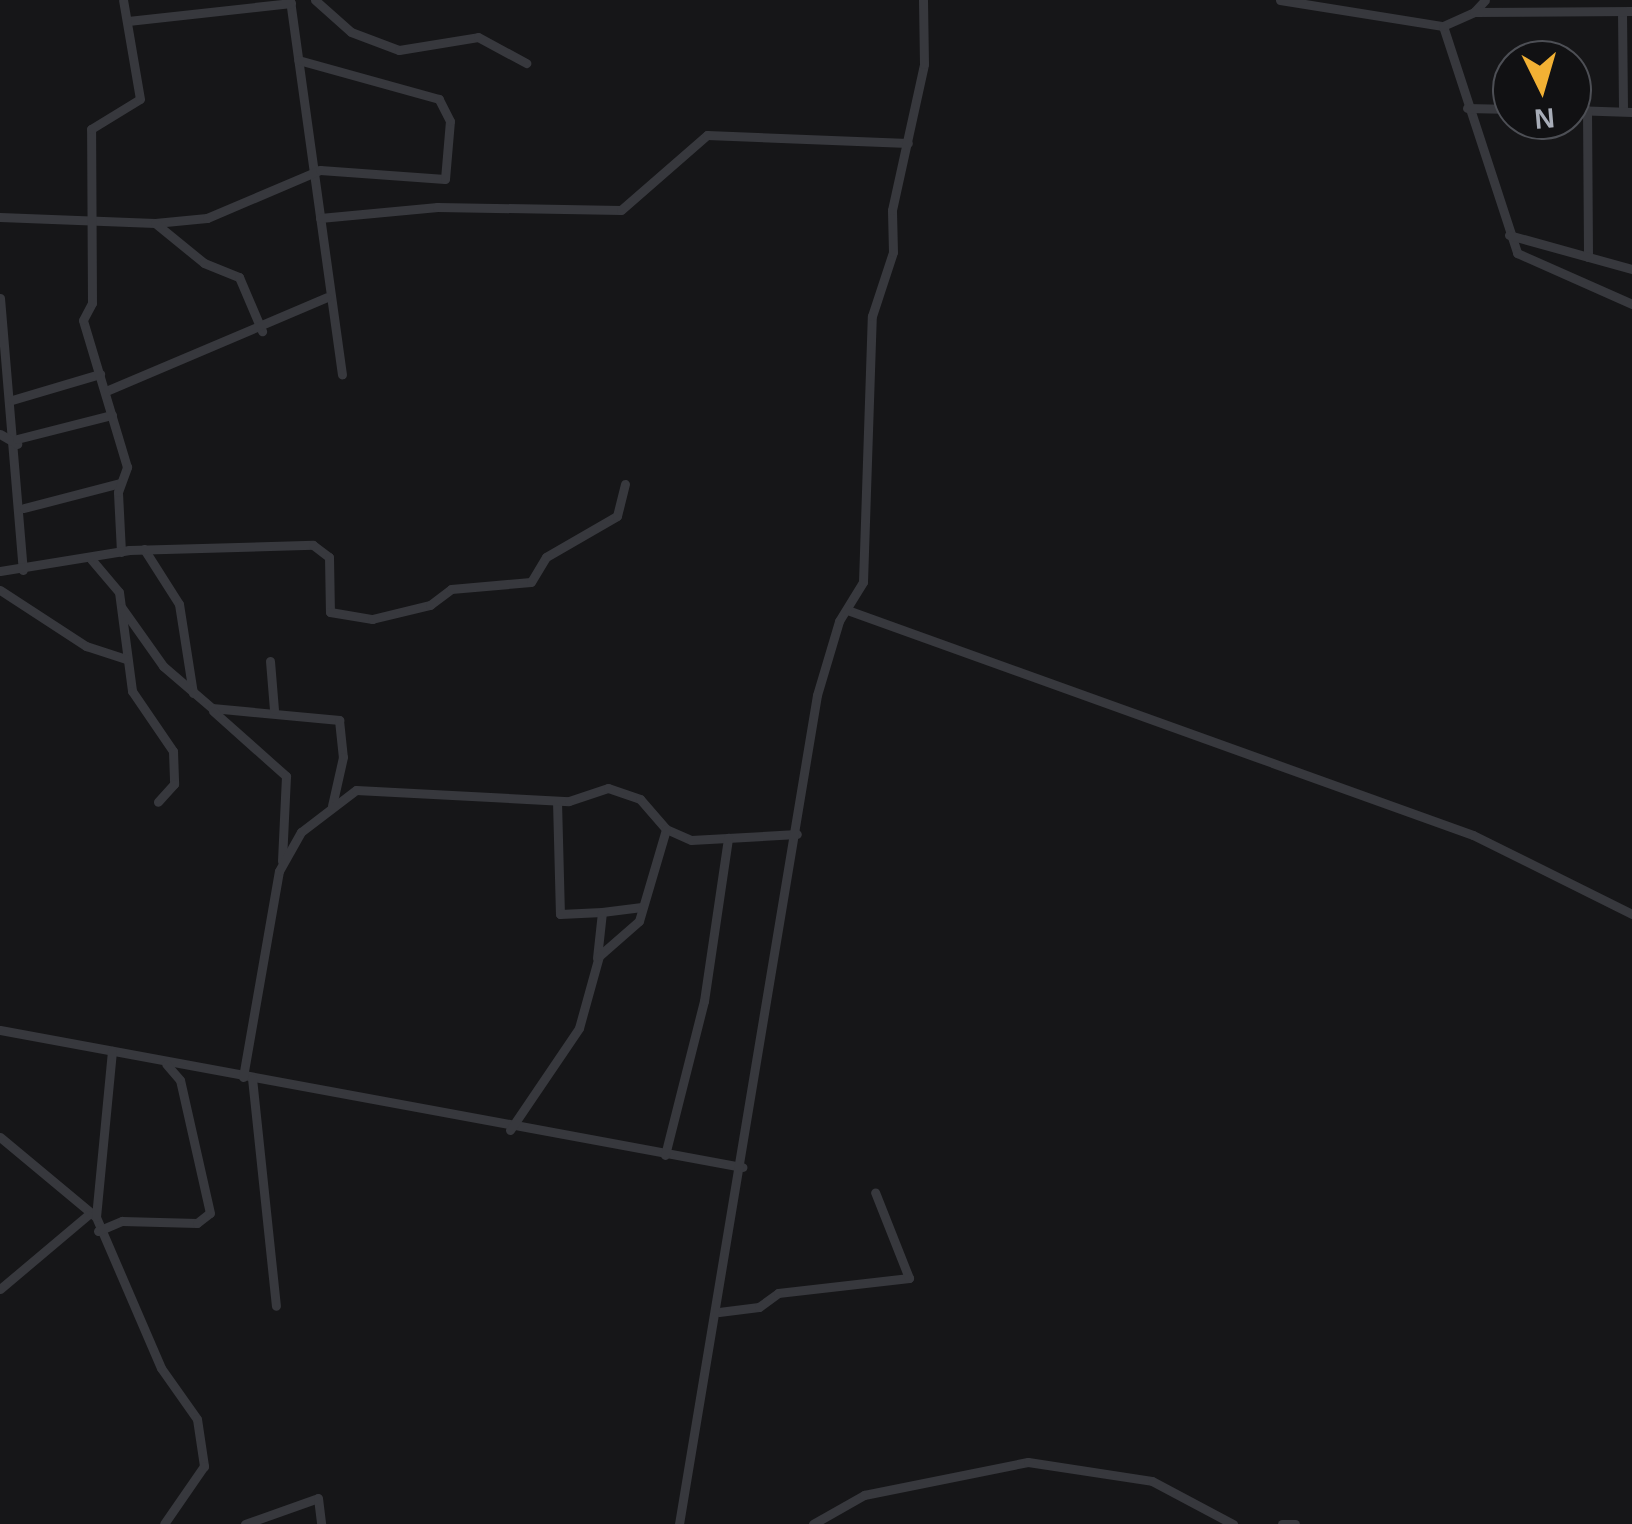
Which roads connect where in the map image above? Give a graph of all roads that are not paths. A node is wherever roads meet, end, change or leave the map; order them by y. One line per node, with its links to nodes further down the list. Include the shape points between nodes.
1 (123, 0): 11 (street)
2 (315, 0): 14 (street, via 351,32 399,50 478,37)
3 (923, 0): 20 (street, via 924,64)
4 (1280, 0): 12 (street)
5 (1460, 0): 10 (street)
6 (1485, 0): 9 (street)
7 (291, 1): 11 (street); 13 (street)
8 (1627, 11): 9 (street); 18 (street)
9 (1474, 12): 10 (street)
10 (1458, 15): 12 (street)
11 (128, 22): 24 (street, via 140,99 91,129)
12 (1443, 26): 15 (street)
13 (298, 60): 21 (street); 21 (street, via 420,90 450,121 442,180)
14 (526, 63)
15 (1467, 108): 16 (street); 26 (street)
16 (1492, 109)
17 (1592, 110): 18 (street)
18 (1627, 112)
19 (1588, 140): 27 (street)
20 (908, 143): 23 (street, via 707,135 621,210 437,207); 51 (street, via 893,252 872,316 877,360 863,466 870,528)
21 (312, 172): 23 (street); 25 (street, via 207,218)
22 (0, 217): 24 (street)
23 (320, 218): 29 (street)
24 (92, 222): 25 (street); 33 (street, via 84,325)
25 (155, 223): 32 (street, via 204,263 239,277)
26 (1508, 236): 27 (street); 31 (street, via 1524,258)
27 (1588, 256): 28 (street)
28 (1632, 269)
29 (327, 297): 32 (street); 34 (street)
30 (0, 298): 35 (street)
31 (1632, 304)
32 (262, 331): 36 (street)
33 (100, 374): 36 (street); 37 (street)
34 (342, 374)
35 (5, 386): 37 (street)
36 (106, 391): 38 (street)
37 (12, 400): 40 (street)
38 (112, 415): 40 (street); 41 (street, via 127,466)
39 (0, 434): 40 (street)
40 (17, 441): 43 (street)
41 (120, 484): 43 (street); 45 (street)
42 (625, 484): 44 (street, via 617,516 546,557 530,582 451,589 430,605 372,619 330,612 329,557 313,545)
43 (24, 508): 47 (street)
44 (144, 549): 45 (street); 54 (street, via 180,604)
45 (122, 552): 46 (street)
46 (87, 558): 47 (street); 50 (street, via 110,574)
47 (22, 570): 48 (street)
48 (0, 571)
49 (0, 590): 52 (street, via 86,646)
50 (122, 608): 52 (street); 54 (street)
51 (850, 611): 61 (street, via 817,695); 66 (street, via 1473,836)
52 (126, 659): 58 (street, via 132,692 173,751 174,784)
53 (270, 661): 56 (street)
54 (193, 693): 55 (street)
55 (212, 708): 56 (street); 63 (street, via 286,776)
56 (274, 710): 59 (street, via 341,723)
57 (557, 801): 59 (street, via 368,788); 60 (street, via 621,790); 65 (street, via 560,914)
58 (158, 802)
59 (332, 806): 63 (street)
60 (666, 829): 62 (street, via 691,840); 64 (street)
61 (798, 834): 62 (street); 75 (street)
62 (728, 838): 74 (street, via 704,1000)
63 (282, 864): 71 (street)
64 (642, 907): 65 (street); 67 (street)
65 (602, 912): 67 (street)
66 (1632, 914)
67 (597, 959): 72 (street, via 579,1028)
68 (0, 1030): 69 (street)
69 (112, 1051): 70 (street); 77 (street)
70 (166, 1063): 71 (street); 78 (street, via 180,1080 210,1213 197,1223 122,1221)
71 (247, 1078): 72 (street); 80 (street)
72 (510, 1130): 74 (street)
73 (0, 1137): 77 (street)
74 (664, 1155): 75 (street)
75 (742, 1167): 81 (street)
76 (876, 1192): 81 (street, via 909,1278 778,1293 759,1307)
77 (92, 1216): 78 (street); 79 (street)
78 (98, 1232): 82 (street, via 206,1446 198,1478)
79 (0, 1289)
80 (276, 1306)
81 (719, 1312): 85 (street)
82 (164, 1524)
83 (245, 1524): 84 (street, via 318,1498)
84 (322, 1524)
85 (679, 1524)
86 (813, 1524): 87 (street, via 864,1495 1028,1462 1152,1482)
87 (1233, 1524)
88 (1282, 1524): 89 (street)
89 (1295, 1524)

